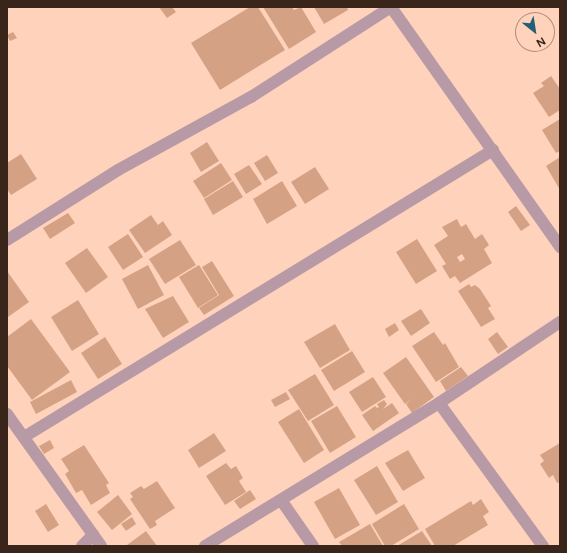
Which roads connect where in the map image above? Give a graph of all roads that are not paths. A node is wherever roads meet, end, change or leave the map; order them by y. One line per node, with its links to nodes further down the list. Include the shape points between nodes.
1 (391, 7): 2 (street); 3 (street, via 251,97 118,170)
2 (493, 150): 4 (street); 8 (street)
3 (7, 240)
4 (560, 247)
5 (560, 322): 6 (street)
6 (439, 403): 9 (street); 15 (street)
7 (7, 414): 8 (street)
8 (24, 438): 10 (street)
9 (281, 500): 13 (street); 14 (street)
10 (93, 535): 11 (street); 12 (street)
11 (82, 546)
12 (101, 546)
13 (205, 546)
14 (312, 546)
15 (543, 546)

